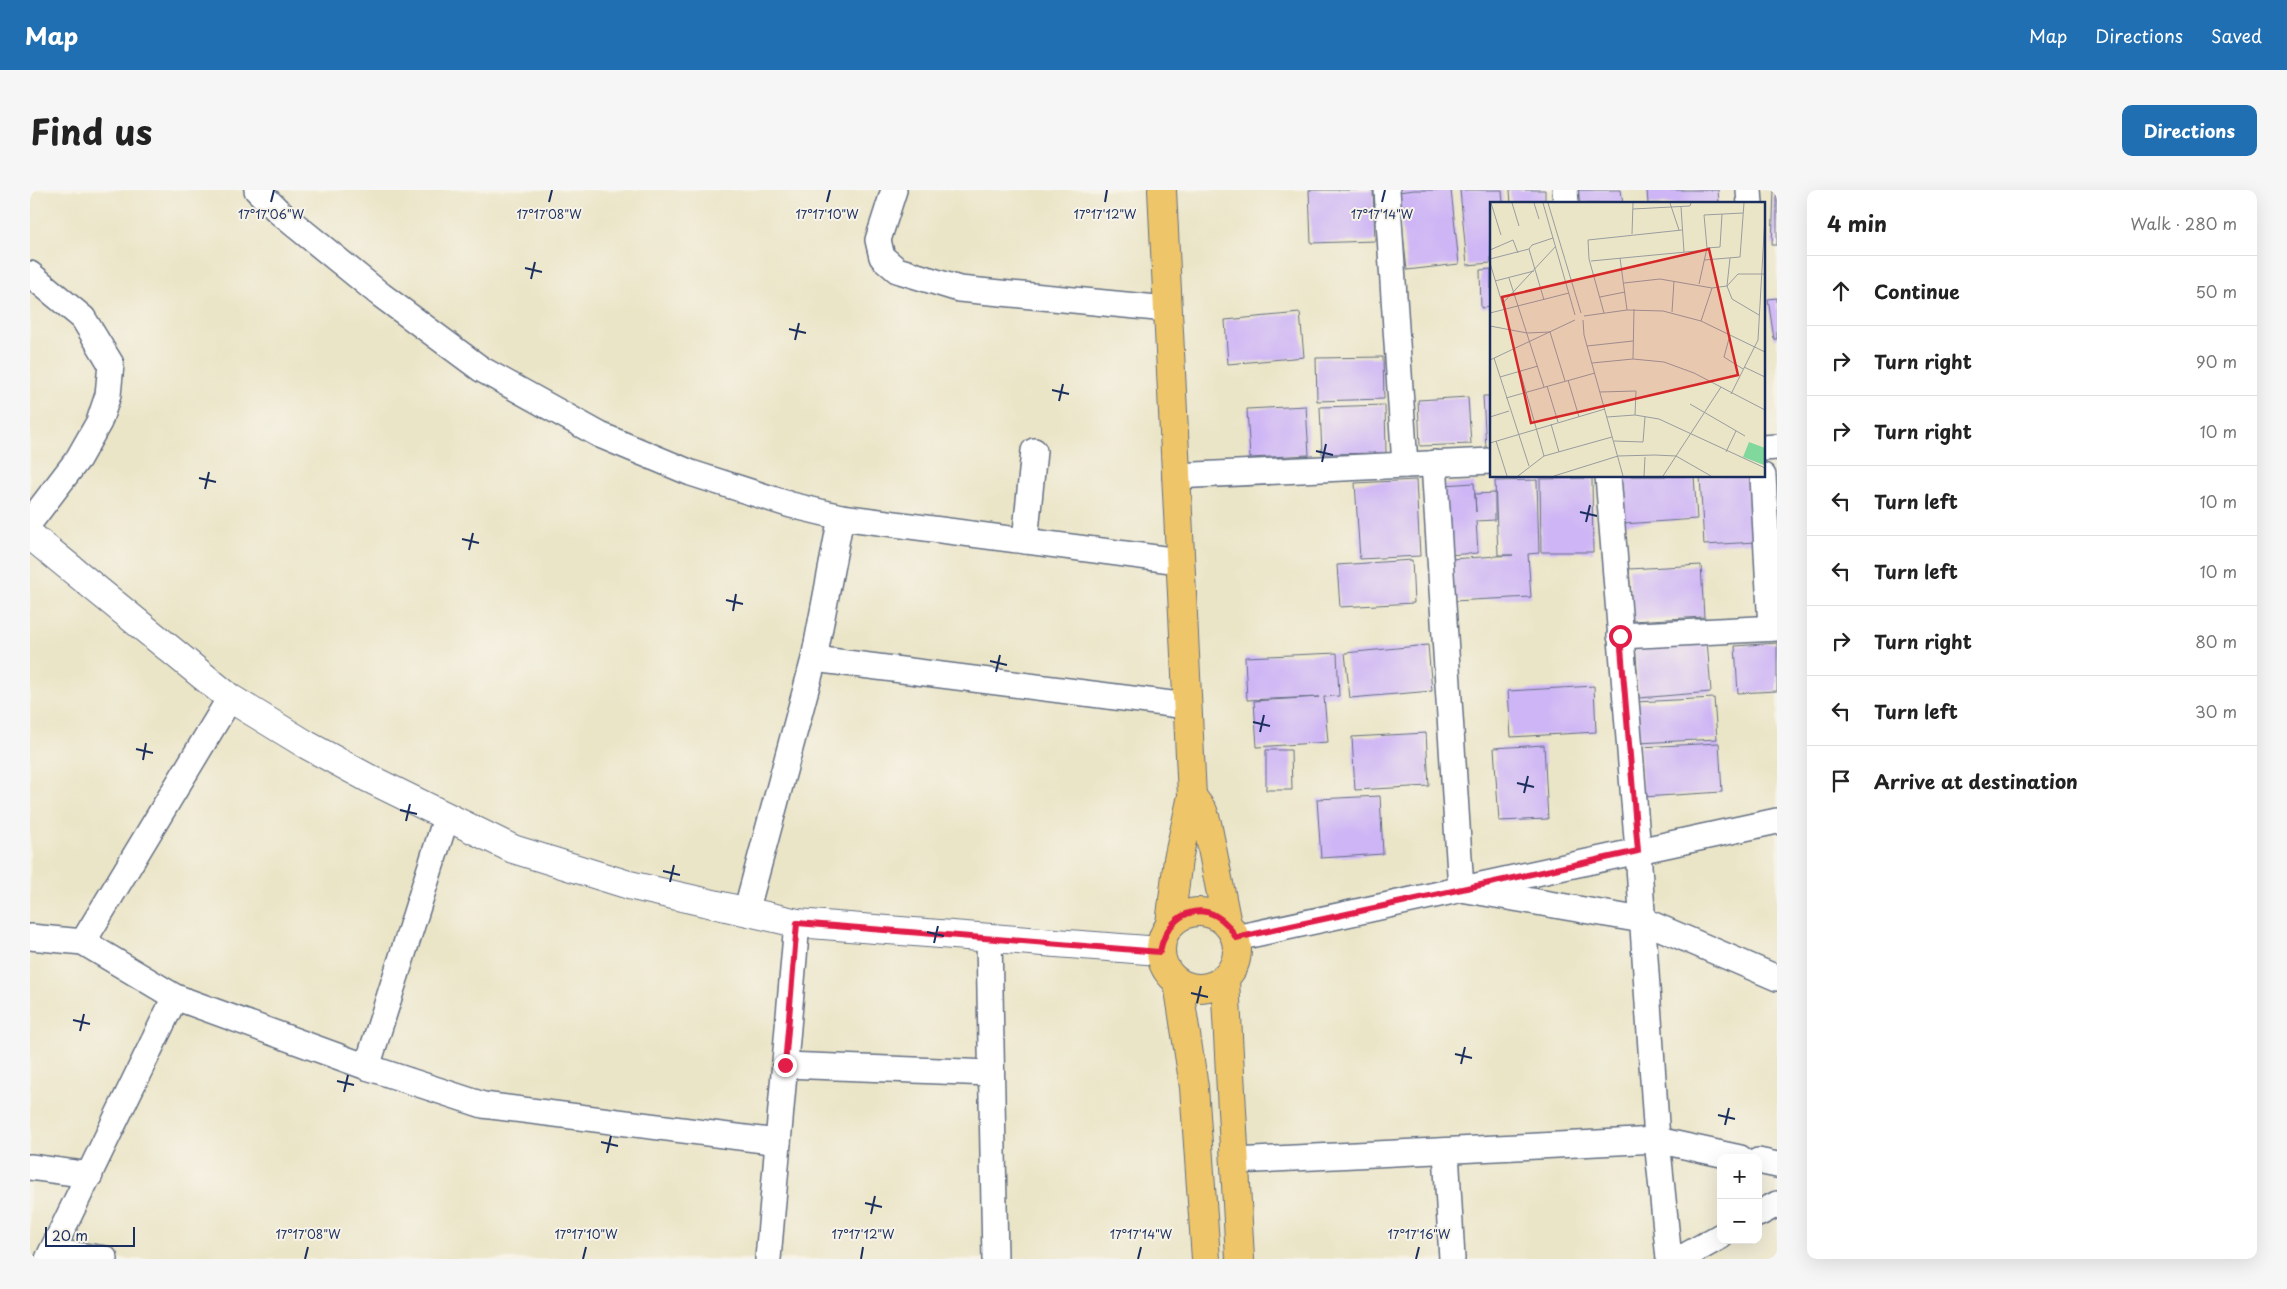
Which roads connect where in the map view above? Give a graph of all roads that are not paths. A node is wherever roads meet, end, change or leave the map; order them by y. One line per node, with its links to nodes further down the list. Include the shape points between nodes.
1 (257, 190): 16 (street, via 381,295 481,369 600,435 691,473)
2 (894, 190): 6 (street, via 878,240 882,257 897,270 959,289)
3 (1162, 190): 6 (main road)
4 (1387, 190): 12 (street)
5 (30, 274): 17 (street, via 83,318 111,364 108,395 100,422 78,459)
6 (1167, 309): 13 (main road)
7 (1777, 447): 8 (street)
8 (1764, 448)
9 (1034, 451): 19 (street)
10 (1490, 461): 11 (street)
11 (1434, 463): 12 (street); 30 (street)
12 (1405, 465): 13 (street)
13 (1174, 476): 20 (main road)
14 (1608, 478): 22 (street)
15 (1763, 478): 21 (street)
16 (841, 517): 19 (street); 23 (street)
17 (30, 522)
18 (30, 535): 24 (street)
19 (1025, 541): 20 (street)
20 (1180, 561): 25 (main road)
21 (1774, 628): 22 (street)
22 (1620, 636): 29 (street)
23 (814, 659): 25 (street); 31 (street)
24 (230, 698): 27 (street, via 307,745); 38 (street)
25 (1187, 706): 26 (main road)
26 (1192, 796): 34 (main road, via 1178,859); 35 (main road, via 1207,823)
27 (446, 818): 31 (street, via 512,849 629,885); 45 (street)
28 (1777, 820): 29 (street)
29 (1638, 851): 30 (street); 32 (street)
30 (1461, 889): 32 (street); 35 (street)
31 (746, 912): 33 (street)
32 (1642, 920): 40 (street); 47 (street)
33 (797, 923): 37 (street); 44 (street)
34 (1170, 924): 35 (main road, via 1183,915 1198,912 1214,915); 39 (main road)
35 (1232, 931): 41 (main road, via 1238,953 1234,968)
36 (30, 937): 38 (street)
37 (989, 938): 39 (street); 46 (street)
38 (83, 942): 43 (street)
39 (1160, 952): 42 (main road, via 1162,964)
40 (1777, 978)
41 (1225, 980): 42 (main road, via 1210,988); 51 (main road)
42 (1178, 983): 63 (main road, via 1194,1087)
43 (175, 997): 45 (street); 55 (street)
44 (785, 1065): 46 (street); 48 (street)
45 (367, 1067): 48 (street, via 483,1105)
46 (991, 1073): 62 (street)
47 (1657, 1140): 49 (street); 50 (street); 66 (street)
48 (778, 1142): 61 (street)
49 (1446, 1151): 51 (street); 65 (street)
50 (1722, 1154)
51 (1235, 1162): 64 (main road)
52 (1762, 1163): 53 (street)
53 (1777, 1166)
54 (30, 1167): 55 (street)
55 (90, 1175): 59 (street)
56 (1777, 1204): 57 (street)
57 (1762, 1212)
58 (1717, 1238): 67 (street)
59 (50, 1256): 60 (street)
60 (105, 1259)
61 (768, 1259)
62 (995, 1259)
63 (1206, 1259)
64 (1240, 1259)
65 (1452, 1259)
66 (1669, 1259)
67 (1680, 1259)

